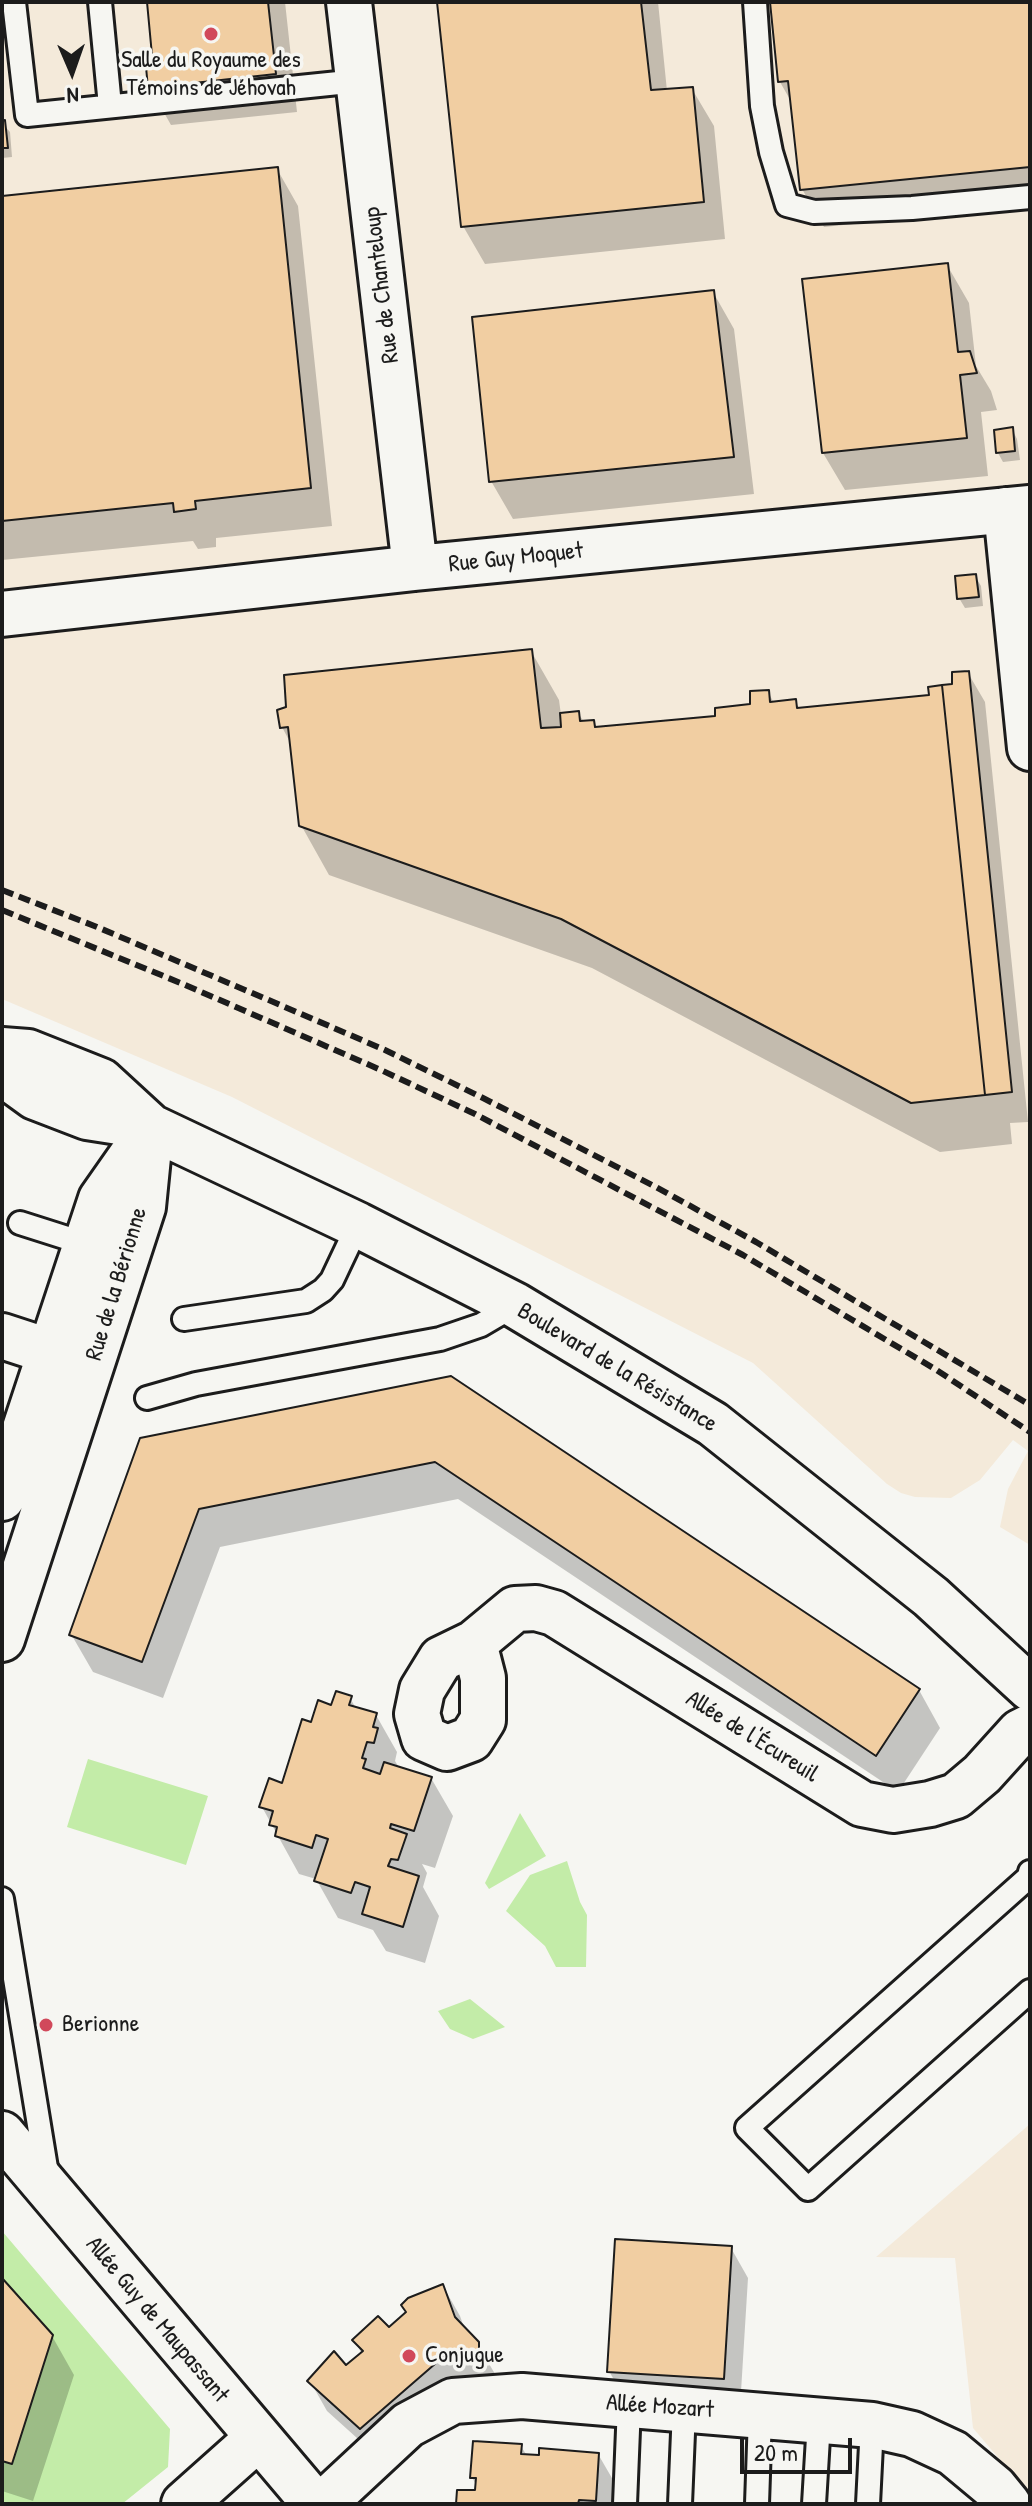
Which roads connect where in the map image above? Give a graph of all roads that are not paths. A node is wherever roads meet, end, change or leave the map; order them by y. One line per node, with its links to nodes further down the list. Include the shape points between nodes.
1 (14, 2): 6 (lane, via 27,115)
2 (100, 2): 6 (lane)
3 (349, 2): 5 (street, Rue de Chanteloup)
4 (755, 2): 7 (lane, via 762,106 787,205 814,212)
5 (358, 81): 6 (lane); 9 (street, Rue de Chanteloup)
6 (110, 106)
7 (1030, 197)
8 (1018, 509): 9 (street, Rue Guy Moquet); 11 (street)
9 (415, 568): 10 (street, Rue Guy Moquet)
10 (2, 614)
11 (1030, 748)
12 (2, 1050): 14 (street, Boulevard de la Résistance, via 28,1052 101,1081)
13 (2, 1073): 14 (street, Boulevard de la Résistance, via 35,1097 87,1117)
14 (151, 1127): 16 (street, Boulevard de la Résistance); 17 (street, Rue de la Bérionne, via 101,1199); 24 (street, Rue de la Bérionne, via 143,1207)
15 (20, 1223): 17 (lane)
16 (358, 1225): 18 (street, Boulevard de la Résistance); 19 (lane, via 332,1280 306,1301)
17 (86, 1244): 21 (street, Rue de la Bérionne)
18 (515, 1305): 22 (lane, via 481,1325 440,1339 196,1384); 26 (street, Boulevard de la Résistance, via 713,1424 931,1597)
19 (184, 1319)
20 (2, 1336): 21 (street)
21 (51, 1352): 23 (street, Rue de la Bérionne)
22 (147, 1398)
23 (2, 1498)
24 (2, 1639)
25 (474, 1643): 27 (street, Allée de l'Écureuil, via 515,1609 554,1613 862,1804 893,1810 956,1796)
26 (1030, 1688)
27 (1030, 1727)
28 (1030, 1872): 30 (lane, via 747,2128 808,2189)
29 (2, 1899): 32 (lane)
30 (1030, 1991)
31 (2, 2134): 32 (street, Allée Guy de Maupassant)
32 (50, 2194): 38 (street, Allée Guy de Maupassant)
33 (629, 2405): 34 (street, Allée Mozart); 41 (street, Allée Mozart, via 522,2396 453,2401 408,2425); 42 (lane)
34 (684, 2409): 35 (street, Allée Mozart); 43 (lane)
35 (760, 2415): 36 (street, Allée Mozart); 44 (lane)
36 (819, 2421): 37 (street, Allée Mozart); 45 (lane)
37 (872, 2425): 46 (lane); 47 (street, Allée Mozart, via 912,2434 953,2453)
38 (258, 2438): 39 (street); 40 (street, Allée Guy de Maupassant)
39 (184, 2504)
40 (315, 2504)
41 (323, 2504)
42 (625, 2504)
43 (680, 2504)
44 (757, 2504)
45 (814, 2504)
46 (868, 2504)
47 (1008, 2504)

